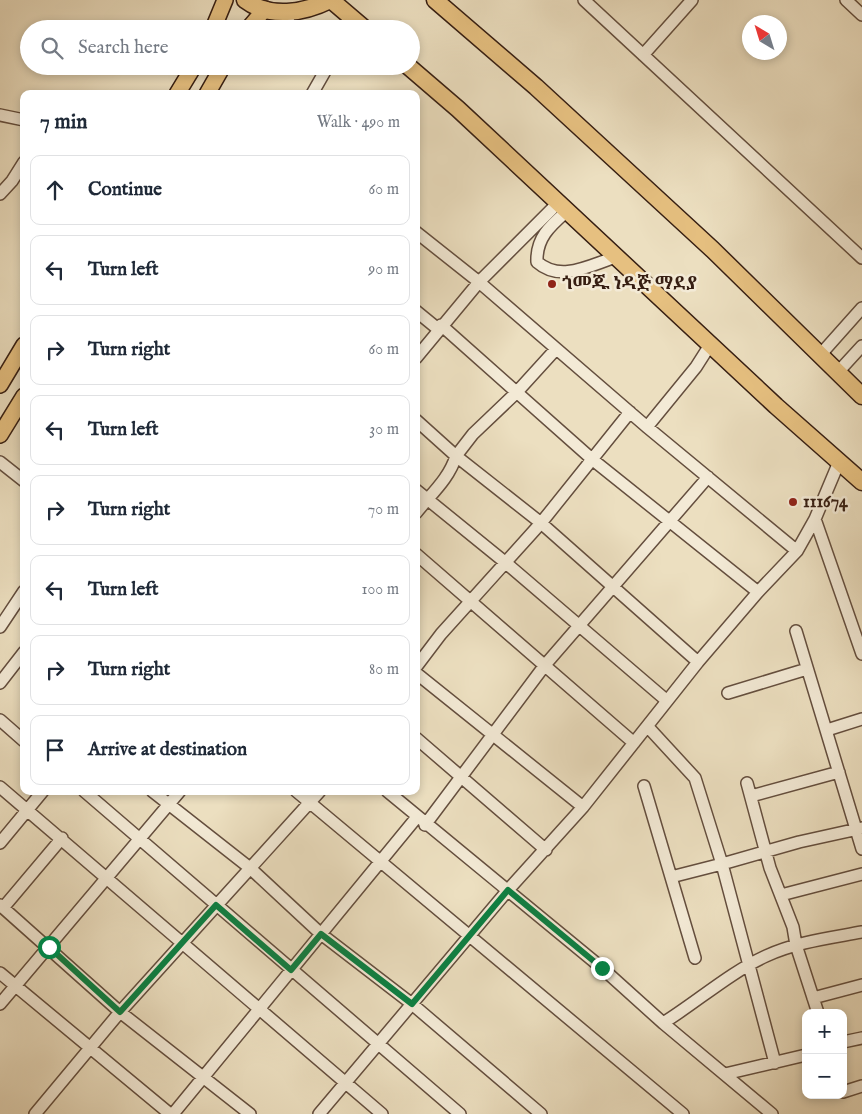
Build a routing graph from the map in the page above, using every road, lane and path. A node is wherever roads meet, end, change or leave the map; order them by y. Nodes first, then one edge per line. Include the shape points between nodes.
1 (225, 0) edge
2 (245, 0) edge
3 (330, 0) edge
4 (435, 0) edge
5 (584, 0) edge
6 (692, 0) edge
7 (846, 0) edge
8 (265, 9) junction
9 (290, 12) junction
10 (862, 15) edge
11 (217, 20) edge
12 (256, 20) edge
13 (288, 20) edge
14 (353, 20) edge
15 (642, 55) junction
16 (189, 75) edge
17 (218, 75) edge
18 (323, 75) edge
19 (418, 75) edge
20 (179, 90) edge
21 (209, 90) edge
22 (314, 90) edge
23 (0, 115) edge
24 (20, 119) edge
25 (20, 168) edge
26 (0, 194) edge
27 (562, 207) junction
28 (420, 235) edge
29 (616, 257) junction
30 (862, 258) edge
31 (479, 282) junction
32 (862, 308) edge
33 (420, 314) edge
34 (440, 327) junction
35 (710, 345) junction
36 (862, 346) edge
37 (556, 349) junction
38 (20, 352) edge
39 (420, 353) edge
40 (822, 354) junction
41 (839, 370) junction
42 (0, 385) edge
43 (516, 393) junction
44 (862, 396) edge
45 (20, 402) edge
46 (630, 412) junction
47 (420, 424) edge
48 (647, 427) junction
49 (0, 435) edge
50 (456, 456) junction
51 (593, 460) junction
52 (0, 462) edge
53 (839, 462) junction
54 (708, 477) junction
55 (20, 478) edge
56 (862, 482) edge
57 (420, 493) edge
58 (428, 499) junction
59 (420, 508) edge
60 (815, 519) junction
61 (669, 521) junction
62 (541, 523) junction
63 (797, 551) junction
64 (420, 557) edge
65 (506, 563) junction
66 (612, 587) junction
67 (758, 592) junction
68 (20, 597) edge
69 (472, 600) junction
70 (580, 627) junction
71 (0, 628) edge
72 (796, 631) dead end
73 (862, 654) edge
74 (20, 657) edge
75 (420, 661) edge
76 (698, 662) junction
77 (545, 665) junction
78 (808, 669) junction
79 (420, 676) edge
80 (0, 683) edge
81 (728, 693) dead end
82 (666, 700) junction
83 (862, 719) edge
84 (0, 720) edge
85 (648, 727) junction
86 (827, 730) junction
87 (494, 734) junction
88 (20, 738) edge
89 (420, 742) edge
90 (634, 743) junction
91 (839, 772) junction
92 (460, 777) junction
93 (747, 783) dead end
94 (644, 786) dead end
95 (0, 787) edge
96 (40, 795) edge
97 (89, 795) edge
98 (156, 795) edge
99 (177, 795) edge
100 (301, 795) edge
101 (317, 795) edge
102 (392, 795) edge
103 (751, 796) junction
104 (311, 803) junction
105 (168, 806) junction
106 (583, 807) junction
107 (28, 810) junction
108 (421, 821) junction
109 (859, 828) edge
110 (62, 838) junction
111 (140, 839) junction
112 (0, 843) edge
113 (862, 849) edge
114 (546, 850) junction
115 (766, 853) junction
116 (381, 861) junction
117 (722, 864) junction
118 (250, 868) junction
119 (862, 874) edge
120 (671, 877) junction
121 (107, 878) junction
122 (508, 890) junction
123 (781, 895) junction
124 (216, 905) junction
125 (2, 906) edge
126 (862, 932) edge
127 (321, 934) junction
128 (470, 935) junction
129 (182, 945) junction
130 (796, 945) junction
131 (49, 947) junction
132 (695, 958) dead end
133 (750, 966) junction
134 (291, 970) junction
135 (0, 974) edge
136 (862, 985) edge
137 (16, 986) junction
138 (813, 998) junction
139 (0, 1004) edge
140 (412, 1004) junction
141 (817, 1009) edge
142 (258, 1010) junction
143 (120, 1012) junction
144 (663, 1023) junction
145 (862, 1038) edge
146 (847, 1041) edge
147 (380, 1044) junction
148 (90, 1050) junction
149 (802, 1056) edge
150 (774, 1063) junction
151 (725, 1074) junction
152 (202, 1076) junction
153 (344, 1083) junction
154 (862, 1086) edge
155 (847, 1091) edge
156 (35, 1114) edge
157 (172, 1114) edge
158 (250, 1114) edge
159 (319, 1114) edge
160 (382, 1114) edge
161 (460, 1114) edge
162 (541, 1114) edge
163 (683, 1114) edge
164 (772, 1114) edge

1 - 11 main road
2 - 8 highway
3 - 9 highway via 304,11
3 - 14 highway
4 - 40 highway via 536,87
5 - 15 street
6 - 15 street
7 - 10 street
8 - 9 highway
8 - 12 main road
9 - 13 street
15 - 30 street
16 - 20 main road
17 - 21 main road
18 - 22 street
19 - 27 highway
23 - 24 street
25 - 26 street
27 - 29 highway
27 - 29 street via 537,247 537,262 547,270 569,272
27 - 31 street
28 - 31 street
29 - 35 highway
31 - 34 street
31 - 37 street
32 - 40 street
33 - 34 street
34 - 39 street
34 - 43 street
35 - 48 street
35 - 53 highway
36 - 41 street
37 - 43 street
37 - 46 street
38 - 42 main road
40 - 41 highway
41 - 44 highway
43 - 50 street via 482,424
43 - 51 street
45 - 49 main road
46 - 48 street
46 - 51 street
47 - 50 street
48 - 54 street
50 - 58 street via 452,470
50 - 62 street
51 - 61 street
51 - 62 street
52 - 55 street
53 - 56 highway
53 - 60 street
54 - 61 street
54 - 63 street
57 - 58 street
58 - 59 street
58 - 65 street
60 - 63 street
60 - 73 street
61 - 66 street
61 - 67 street
62 - 65 street
62 - 66 street
63 - 67 street
64 - 69 street
65 - 69 street
65 - 70 street
66 - 70 street
66 - 76 street
67 - 76 street
68 - 71 street
69 - 75 street
69 - 77 street
70 - 77 street
70 - 82 street
72 - 78 street
74 - 80 street
76 - 82 street
77 - 87 street
77 - 90 street
78 - 81 street
78 - 86 street
79 - 87 street
82 - 85 street
83 - 86 street
84 - 88 street
85 - 90 street
85 - 117 street via 695,778
86 - 91 street
87 - 92 street
87 - 106 street
89 - 92 street
90 - 106 street
91 - 103 street
91 - 109 street
92 - 108 street
92 - 114 street
93 - 103 street
94 - 120 street
95 - 107 street
96 - 107 street
97 - 111 street
98 - 105 street
99 - 105 street
100 - 104 street
101 - 104 street
102 - 108 street
103 - 115 street
104 - 116 street
104 - 118 street
105 - 111 street
105 - 118 street
106 - 114 street
107 - 110 street
107 - 112 street
108 - 116 street
108 - 122 street
109 - 113 street
109 - 115 street
110 - 121 street
110 - 125 street
111 - 121 street
111 - 124 street
114 - 122 street
115 - 117 street
115 - 123 street
116 - 127 street
116 - 128 street
117 - 120 street
117 - 133 street
118 - 124 street
118 - 127 street
119 - 123 street
120 - 132 street
121 - 129 street
121 - 131 street
122 - 128 street
122 - 144 street
123 - 130 street
124 - 129 street
124 - 134 street
125 - 131 street
126 - 130 street
127 - 134 street
127 - 140 street
128 - 140 street
128 - 163 street
129 - 142 street
129 - 143 street
130 - 133 street
130 - 138 street
131 - 137 street
131 - 143 street
133 - 144 street
133 - 150 street
134 - 142 street
134 - 147 street
135 - 137 street
136 - 138 street
137 - 139 street
137 - 148 street
138 - 141 street
140 - 147 street
140 - 162 street
142 - 152 street
142 - 153 street
143 - 148 street
143 - 152 street
144 - 151 street
145 - 146 street
147 - 153 street
147 - 161 street
148 - 156 street
148 - 157 street
149 - 150 street
150 - 151 street
151 - 164 street
152 - 157 street
152 - 158 street
153 - 159 street
153 - 160 street
154 - 155 street

